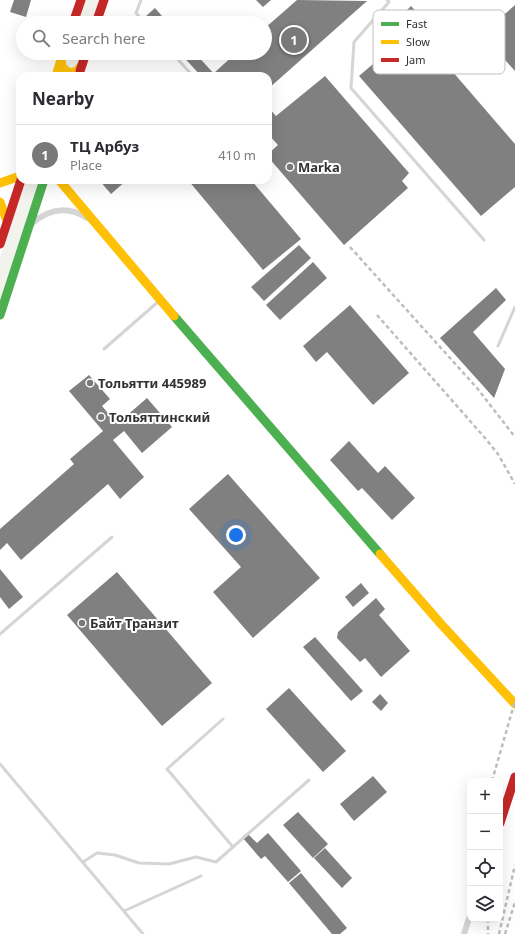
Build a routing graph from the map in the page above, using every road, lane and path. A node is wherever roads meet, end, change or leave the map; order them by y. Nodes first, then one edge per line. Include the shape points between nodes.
1 (81, 0) edge
2 (104, 0) edge
3 (141, 0) edge
4 (387, 0) edge
5 (382, 10) edge
6 (75, 16) edge
7 (98, 16) edge
8 (139, 16) edge
9 (373, 20) edge
10 (61, 60) edge
11 (62, 60) edge
12 (84, 60) edge
13 (178, 60) edge
14 (82, 65) junction
15 (57, 72) edge
16 (68, 72) edge
17 (73, 72) edge
18 (80, 72) edge
19 (189, 72) edge
20 (16, 178) edge
21 (0, 184) edge
22 (20, 184) edge
23 (43, 184) edge
24 (62, 184) edge
25 (0, 202) edge
26 (92, 221) junction
27 (7, 222) junction
28 (29, 226) junction
29 (484, 240) dead end
30 (0, 244) edge
31 (160, 300) junction
32 (515, 307) edge
33 (0, 314) edge
34 (498, 346) dead end
35 (104, 349) dead end
36 (112, 537) dead end
37 (0, 634) edge
38 (515, 704) edge
39 (223, 719) dead end
40 (0, 764) edge
41 (515, 777) edge
42 (309, 780) dead end
43 (503, 814) edge
44 (233, 847) junction
45 (83, 862) junction
46 (201, 876) dead end
47 (124, 911) junction
48 (468, 922) edge
49 (143, 934) edge
50 (464, 934) edge

1 - 6 street
2 - 7 street
3 - 8 lane via 136,13
4 - 5 lane via 389,2
9 - 29 lane via 354,42 351,88
10 - 15 street
11 - 16 street via 62,67
12 - 14 street
13 - 19 lane
14 - 17 street
14 - 18 street
20 - 21 street
22 - 27 street
23 - 28 street
24 - 26 street
25 - 27 street
26 - 28 street via 76,211 54,211 40,216
26 - 31 street
27 - 30 street
28 - 33 street
31 - 35 lane
31 - 38 street via 442,624
32 - 34 lane
36 - 37 lane
39 - 44 lane via 167,769
40 - 45 lane
41 - 43 street
42 - 44 lane
44 - 45 lane via 216,862 196,858 169,864 139,863 115,855 97,853
45 - 47 lane
46 - 47 lane
47 - 49 lane
48 - 50 street

